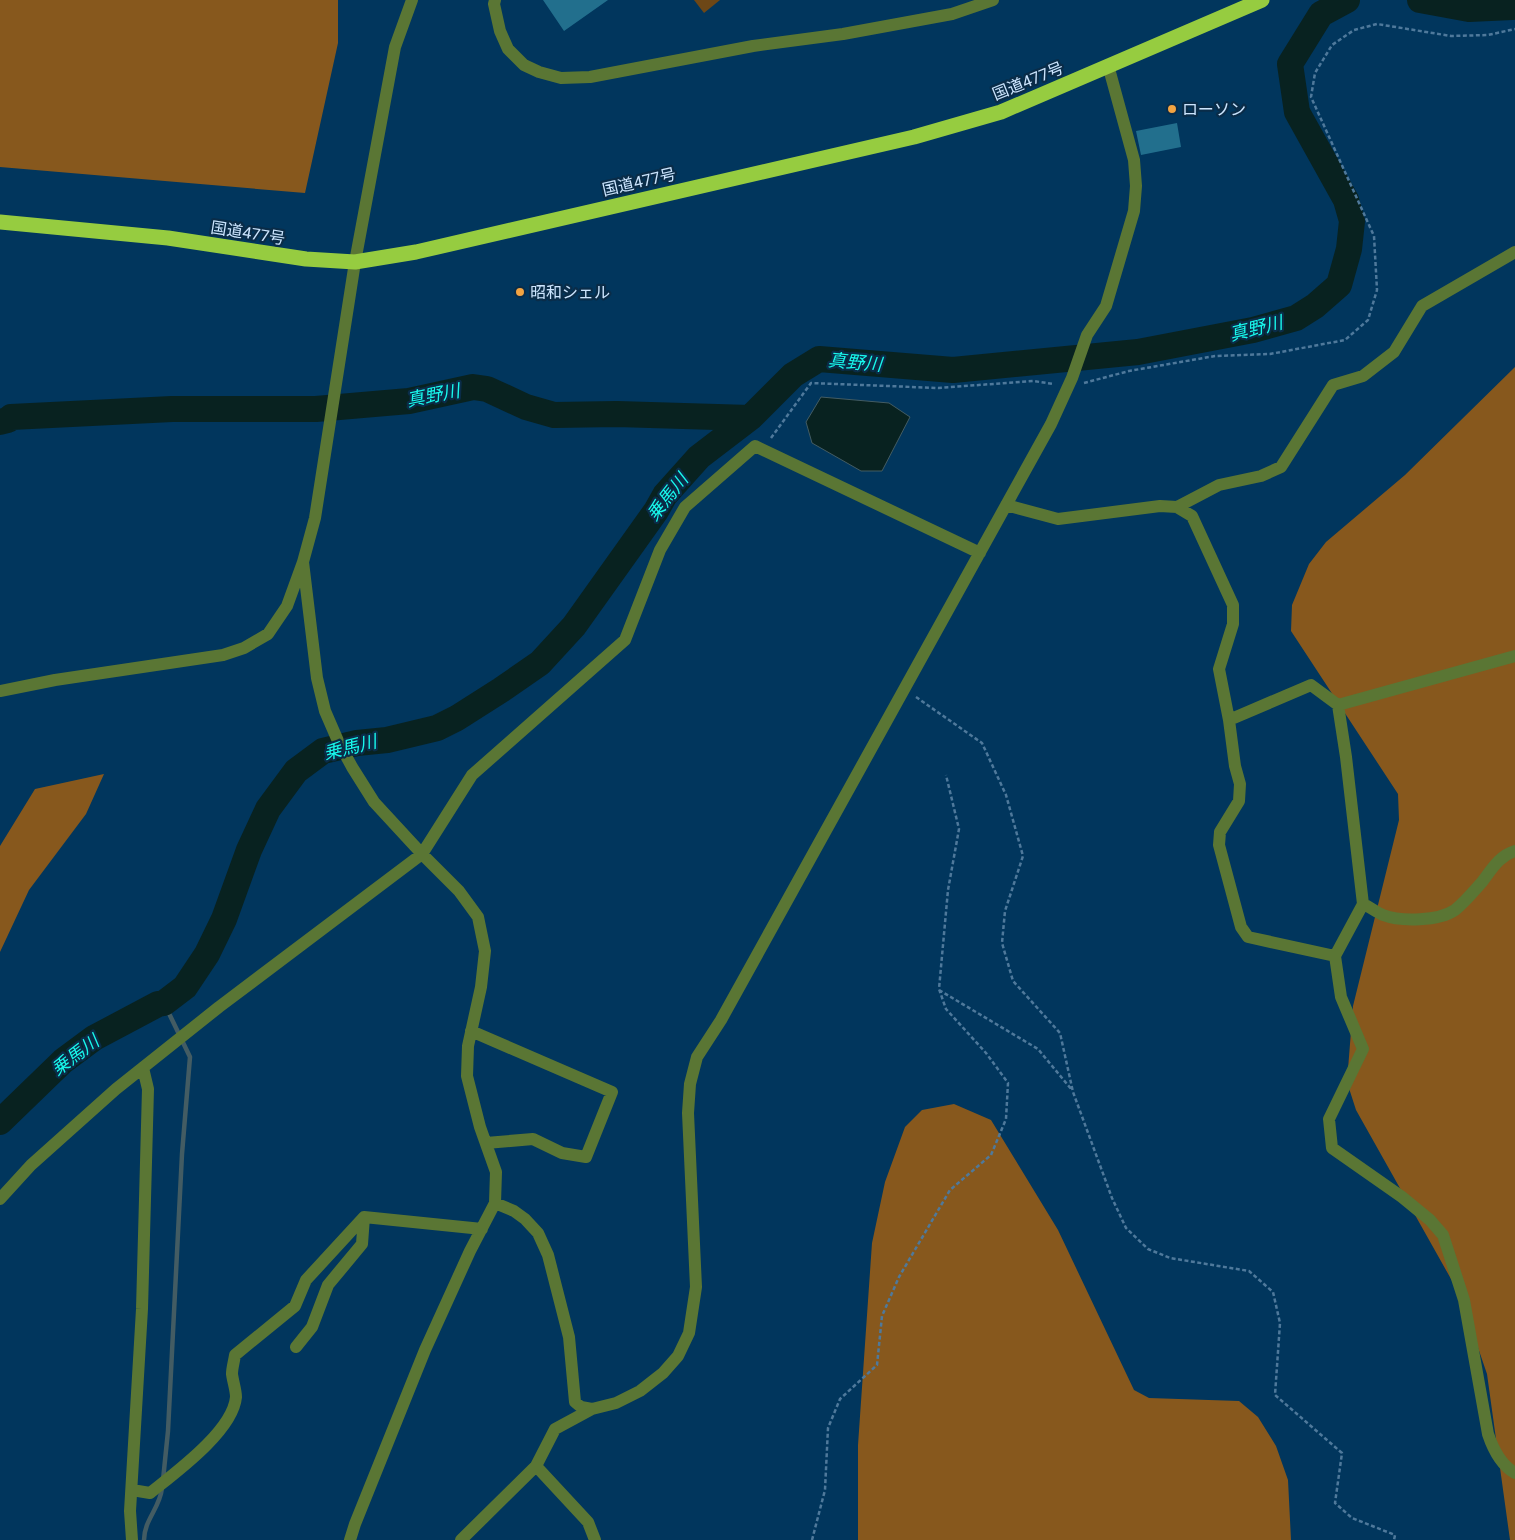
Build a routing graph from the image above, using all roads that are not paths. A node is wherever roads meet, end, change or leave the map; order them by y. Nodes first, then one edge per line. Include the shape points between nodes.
1 (412, 0) edge
2 (494, 0) edge
3 (992, 0) edge
4 (1262, 0) edge
5 (1108, 65) junction
6 (0, 222) edge
7 (1515, 252) edge
8 (355, 262) junction
9 (1006, 505) junction
10 (1177, 507) junction
11 (980, 553) junction
12 (303, 562) junction
13 (1515, 656) edge
14 (0, 691) edge
15 (1338, 706) junction
16 (1229, 720) junction
17 (1515, 851) edge
18 (422, 854) junction
19 (1363, 904) junction
20 (1334, 956) junction
21 (471, 1032) junction
22 (143, 1068) junction
23 (486, 1143) junction
24 (0, 1199) edge
25 (495, 1203) junction
26 (364, 1217) junction
27 (482, 1229) junction
28 (296, 1346) dead end
29 (592, 1409) junction
30 (536, 1466) junction
31 (1515, 1473) edge
32 (132, 1490) junction
33 (132, 1540) edge
34 (350, 1540) edge
35 (462, 1540) edge
36 (595, 1540) edge

1 - 8 street via 395,47
2 - 3 street via 500,31 508,49 524,65 561,78 590,78 753,46 852,33 952,14
4 - 5 highway, 国道477号
5 - 8 highway, 国道477号 via 1001,112 914,137 416,252
5 - 9 street via 1134,160 1134,211 1106,306 1087,335 1051,424
6 - 8 highway, 国道477号 via 168,238 306,259
7 - 10 street via 1422,306 1394,352 1363,376 1333,385 1281,467 1261,476 1219,485
8 - 12 street via 315,518
9 - 10 street via 1058,519 1160,506
9 - 11 street
10 - 16 street via 1192,516 1233,605 1233,624 1219,669
11 - 18 street via 755,446 685,506 660,550 625,640 472,775
11 - 29 street via 697,1058 690,1084 688,1113 696,1287 689,1333 678,1356 663,1373 640,1391 616,1403
12 - 14 street via 287,606 268,634 244,648 223,655
12 - 18 street via 324,711 352,768 374,802
13 - 15 street
15 - 16 street via 1311,685
15 - 19 street
16 - 20 street via 1240,784 1236,807 1220,832 1219,844 1241,927 1248,937
17 - 19 street via 1505,854 1474,891 1454,910 1442,915 1398,919
18 - 21 street via 458,890 478,917 485,950
18 - 22 street
19 - 20 street
20 - 31 street via 1341,997 1363,1049 1329,1119 1332,1148 1402,1197 1443,1235 1464,1300 1488,1434 1502,1461
21 - 23 street via 467,1076
21 - 23 street via 612,1092 586,1157 562,1153 533,1139
22 - 24 street via 31,1165
22 - 32 street via 148,1109
23 - 25 street via 496,1172
25 - 27 street
25 - 29 street via 514,1211 538,1233 548,1255 568,1337 575,1402
26 - 27 street
26 - 28 street via 362,1244 328,1285 312,1327
26 - 32 street via 306,1280 295,1306 235,1355 232,1373 236,1397 229,1417 211,1440 150,1493
27 - 34 street via 425,1350
29 - 30 street via 555,1429
30 - 35 street
30 - 36 street via 588,1522
32 - 33 street

